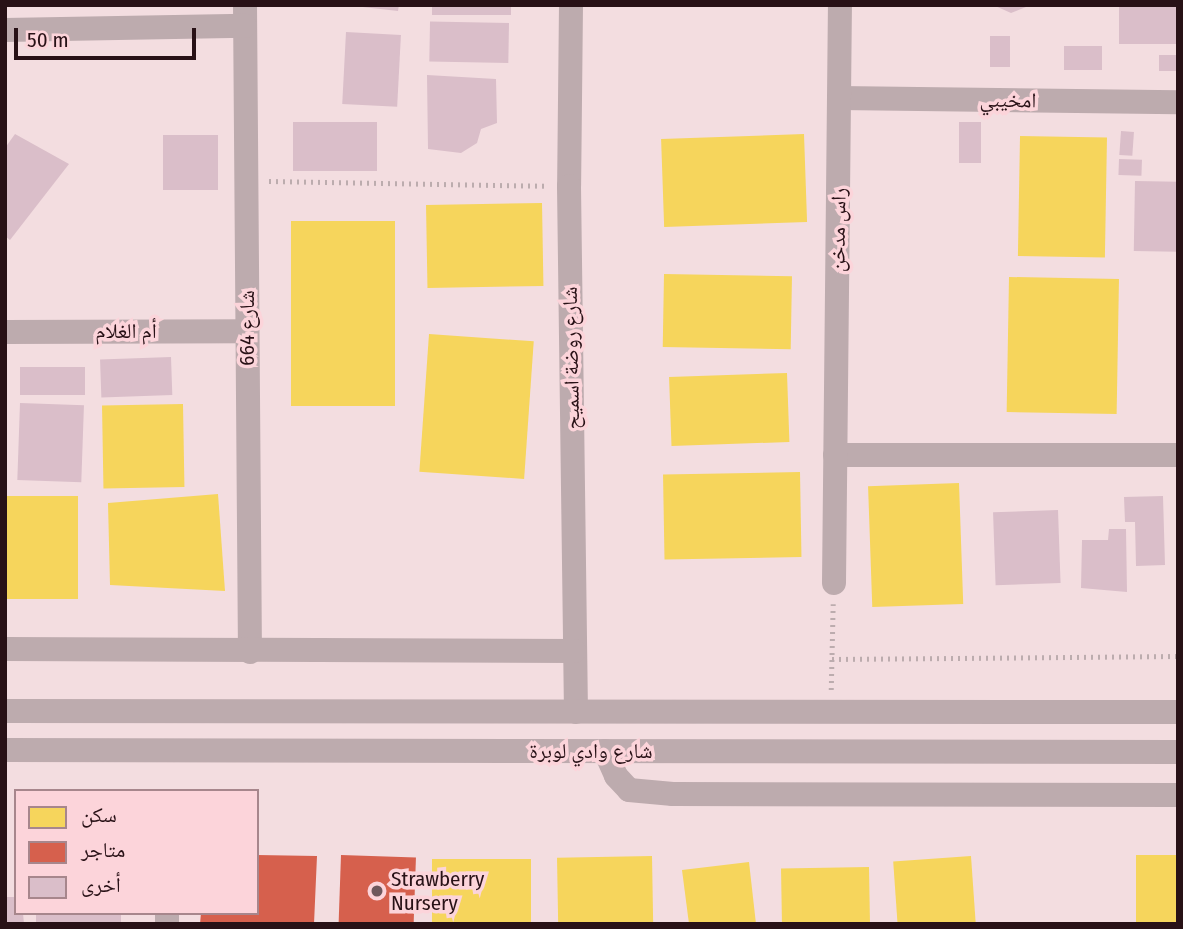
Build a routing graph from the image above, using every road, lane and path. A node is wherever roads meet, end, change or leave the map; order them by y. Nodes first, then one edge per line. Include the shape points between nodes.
1 (571, 5) edge
2 (840, 5) edge
3 (245, 15) edge
4 (5, 30) edge
5 (839, 98) junction
6 (1178, 102) edge
7 (246, 180) junction
8 (569, 187) junction
9 (247, 331) junction
10 (5, 332) edge
11 (835, 455) junction
12 (1178, 455) edge
13 (834, 583) joint
14 (5, 649) edge
15 (574, 651) junction
16 (250, 652) junction
17 (1178, 656) edge
18 (832, 659) junction
19 (5, 711) edge
20 (576, 712) junction
21 (831, 712) junction
22 (1178, 712) edge
23 (5, 750) edge
24 (605, 751) junction
25 (1178, 752) edge
26 (1178, 796) edge

1 - 8 street, شارع روضة اسميح
2 - 5 street, راس مدخن
3 - 4 street
3 - 7 street, شارع 664
5 - 6 street, امخيبي
5 - 11 street, راس مدخن
7 - 8 path
7 - 9 street, شارع 664
8 - 15 street, شارع روضة اسميح
9 - 10 street, أم الغلام
9 - 16 street, شارع 664
11 - 12 street
11 - 13 street, راس مدخن
13 - 18 path
14 - 16 street
15 - 16 street
15 - 20 street, شارع روضة اسميح
17 - 18 path
18 - 21 path
19 - 20 street, شارع وادي لوبرة
20 - 21 street, شارع وادي لوبرة
21 - 22 street, شارع وادي لوبرة
23 - 24 street, شارع وادي لوبرة
24 - 25 street, شارع وادي لوبرة
24 - 26 street via 616,776 629,790 673,794

